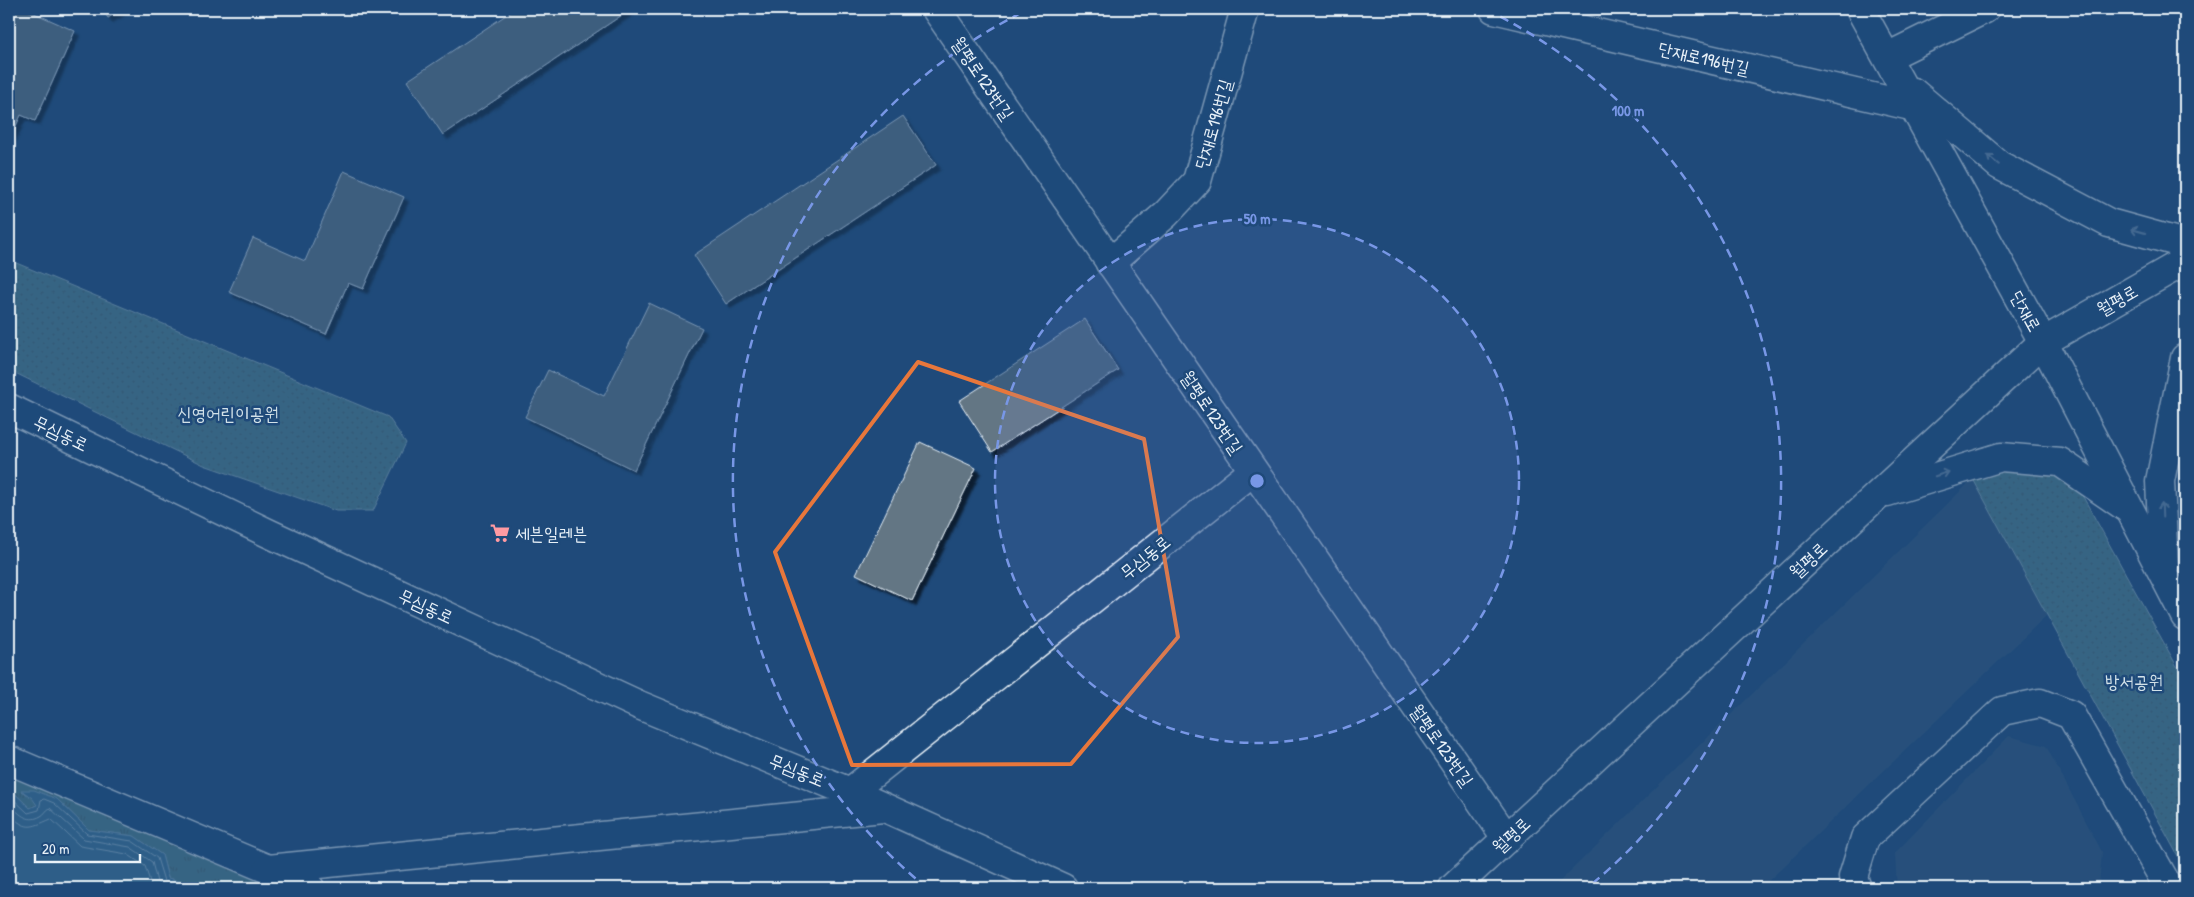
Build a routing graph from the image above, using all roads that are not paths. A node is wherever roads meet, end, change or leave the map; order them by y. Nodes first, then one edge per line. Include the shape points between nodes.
1 (936, 9) edge
2 (1245, 9) edge
3 (1494, 9) edge
4 (1860, 9) edge
5 (1985, 9) edge
6 (1887, 57) junction
7 (1901, 82) junction
8 (1915, 107) junction
9 (2185, 244) edge
10 (2185, 261) edge
11 (1110, 263) junction
12 (2043, 342) junction
13 (2185, 358) edge
14 (9, 408) edge
15 (1252, 472) junction
16 (1879, 495) junction
17 (2130, 510) junction
18 (2164, 576) junction
19 (2185, 616) edge
20 (9, 760) edge
21 (850, 792) junction
22 (883, 808) junction
23 (1507, 839) junction
24 (268, 869) junction
25 (2162, 885) edge
26 (310, 888) edge
27 (1063, 888) edge
28 (1454, 888) edge
29 (1857, 888) edge

1 - 11 street, 월평로123번길
2 - 11 street, 단재로196번길 via 1197,181 1166,214
3 - 8 street, 단재로196번길
4 - 6 street, 단재로
5 - 6 street
6 - 7 street, 단재로
7 - 8 street, 단재로
9 -> 7 street via 2109,224 1999,165
8 - 12 street, 단재로
10 - 12 street, 월평로
11 - 15 street, 월평로123번길
12 - 16 street, 월평로
12 - 17 street, 단재로
18 -> 13 street via 2160,481
14 - 21 street, 무심동로 via 639,705
15 - 21 street, 무심동로
15 - 23 street, 월평로123번길
16 -> 17 street via 2001,457 2060,462
16 - 23 street, 월평로
17 - 18 street, 단재로
18 - 19 street, 단재로
20 - 24 street
21 - 22 street, 무심동로
22 - 24 street
22 - 27 street, 무심동로
23 - 28 street, 월평로
24 - 26 street
25 - 29 street via 2071,715 2040,703 2002,711 1865,838 1853,877

